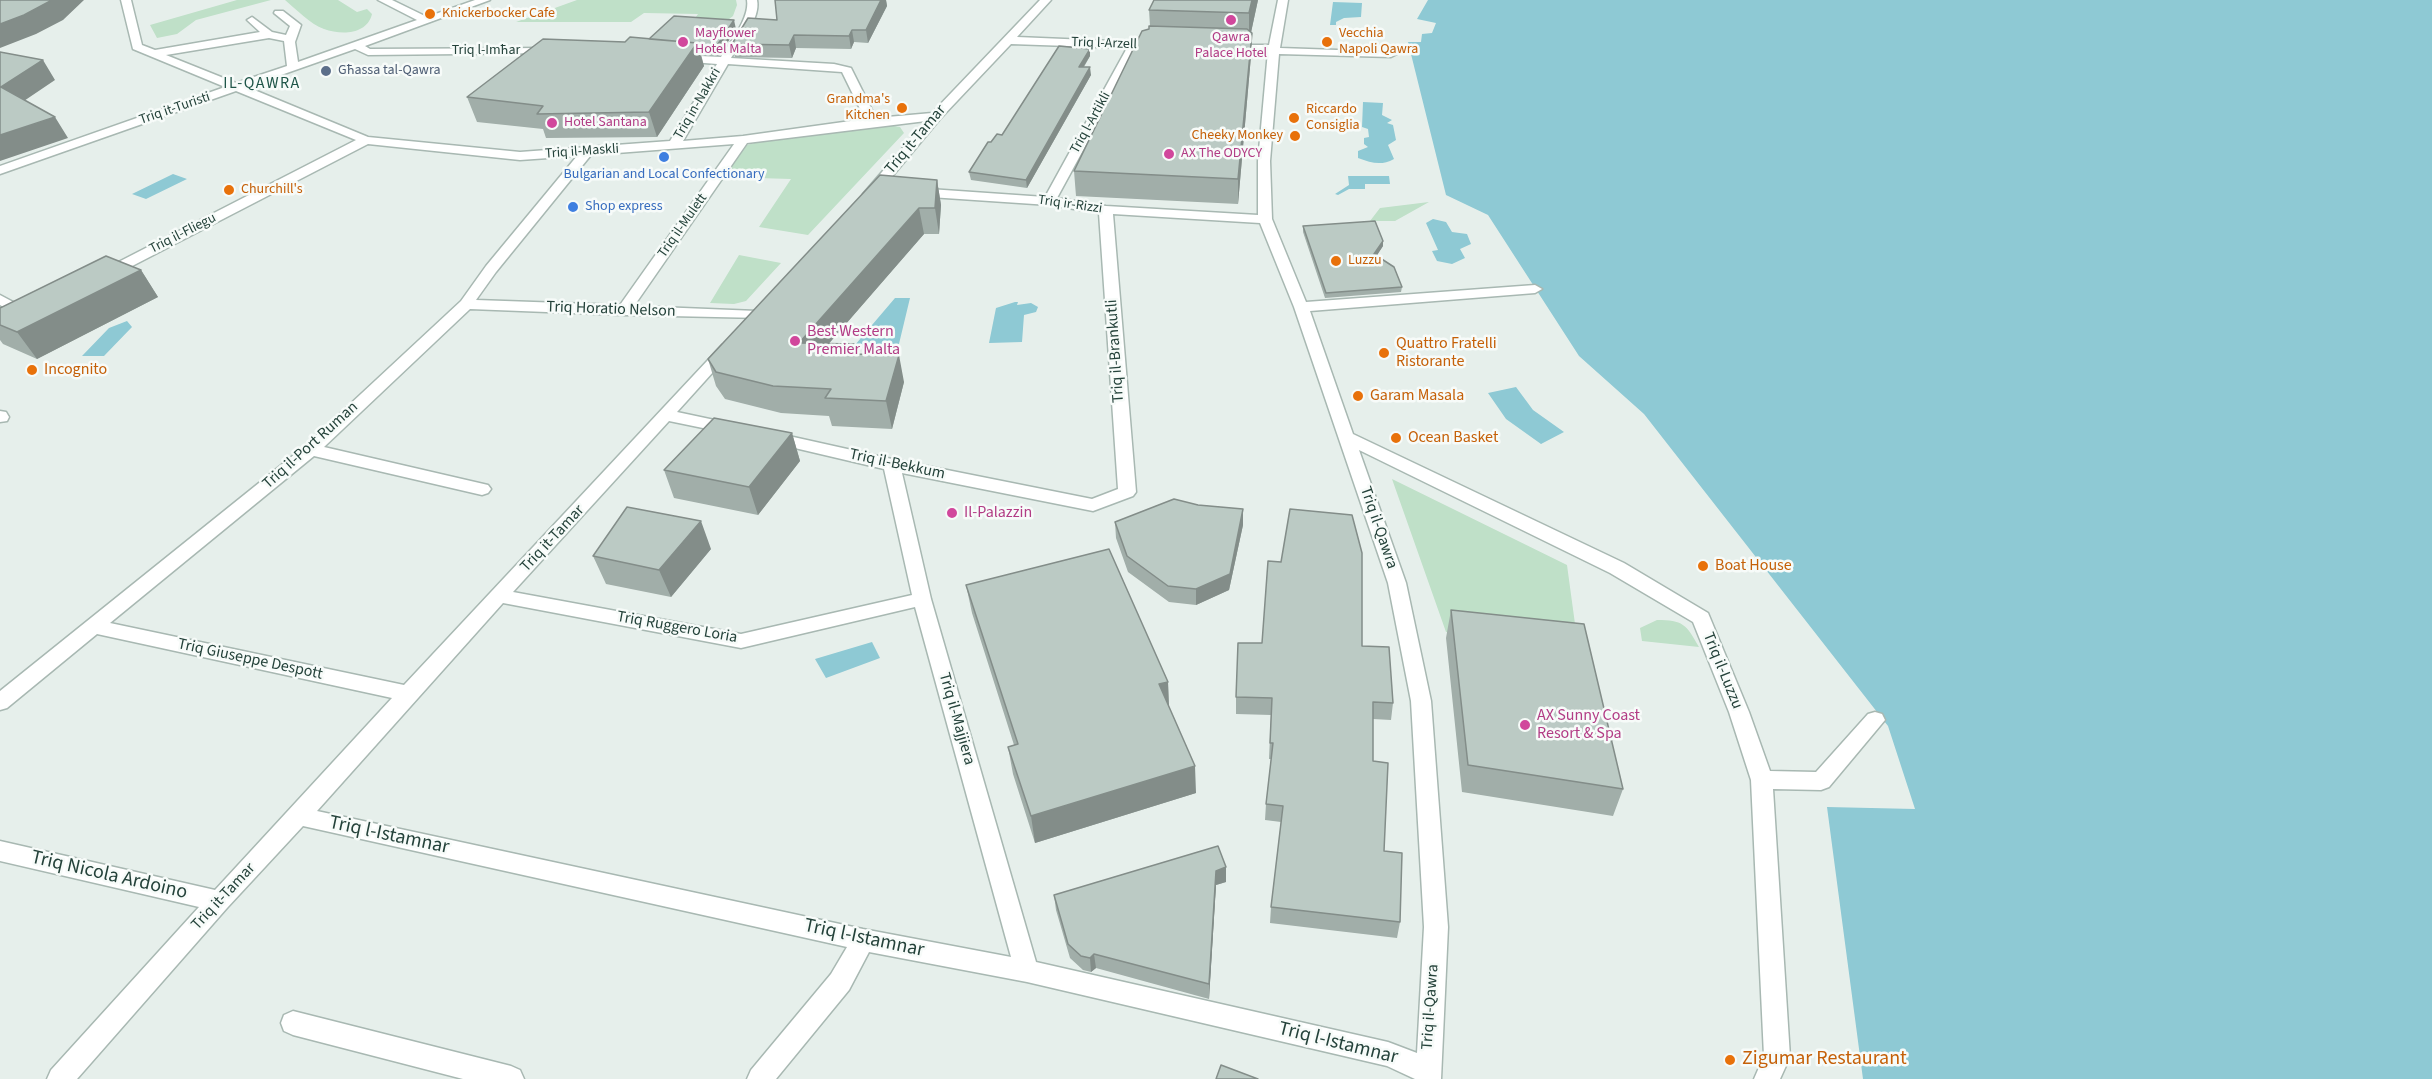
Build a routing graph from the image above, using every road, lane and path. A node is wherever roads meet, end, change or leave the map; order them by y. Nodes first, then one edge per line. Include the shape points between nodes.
1 (126, 0) edge
2 (383, 0) edge
3 (416, 0) edge
4 (485, 0) edge
5 (752, 0) edge
6 (1046, 0) edge
7 (1283, 0) edge
8 (397, 7) junction
9 (279, 13) dead end
10 (266, 16) dead end
11 (252, 20) dead end
12 (426, 20) junction
13 (236, 25) dead end
14 (222, 29) dead end
15 (269, 35) junction
16 (252, 37) junction
17 (235, 40) junction
18 (288, 40) junction
19 (1006, 40) junction
20 (356, 45) junction
21 (1134, 45) junction
22 (1169, 46) edge
23 (1216, 47) edge
24 (1275, 50) junction
25 (565, 51) edge
26 (152, 54) junction
27 (1391, 54) dead end
28 (667, 57) edge
29 (723, 62) junction
30 (293, 67) junction
31 (238, 87) junction
32 (936, 116) junction
33 (872, 122) junction
34 (366, 140) junction
35 (743, 140) junction
36 (674, 145) junction
37 (586, 153) junction
38 (0, 170) edge
39 (886, 190) junction
40 (1049, 201) junction
41 (859, 206) edge
42 (1106, 210) junction
43 (1265, 219) junction
44 (91, 282) edge
45 (1535, 289) dead end
46 (772, 298) edge
47 (0, 299) edge
48 (466, 304) junction
49 (1300, 307) junction
50 (623, 311) junction
51 (757, 315) junction
52 (9, 324) edge
53 (666, 415) junction
54 (1348, 438) junction
55 (311, 450) junction
56 (892, 465) junction
57 (482, 489) dead end
58 (1127, 492) joint
59 (500, 596) junction
60 (922, 599) junction
61 (92, 626) junction
62 (408, 694) junction
63 (0, 702) edge
64 (1875, 720) dead end
65 (1762, 780) junction
66 (299, 816) junction
67 (0, 852) edge
68 (219, 901) junction
69 (862, 940) junction
70 (1027, 971) junction
71 (293, 1023) dead end
72 (1422, 1076) edge
73 (60, 1079) edge
74 (511, 1079) edge
75 (760, 1079) edge
76 (1767, 1079) edge

1 - 26 street via 136,47
2 - 8 street
3 - 8 street
4 - 12 street, Triq it-Turisti
5 - 29 street, Triq in-Nakkri via 747,22
6 - 19 street, Triq it-Tamar
7 - 24 street, Triq il-Qawra
8 - 12 street
9 - 18 street via 297,25
10 - 18 street via 282,29
11 - 15 street
12 - 20 street, Triq it-Turisti
13 - 16 street
14 - 17 street
15 - 16 street
15 - 18 street
16 - 17 street
17 - 26 street
18 - 30 street
19 - 21 street, Triq l-Arzell
19 - 32 street, Triq it-Tamar
20 - 25 street, Triq l-Imħar via 368,52
20 - 30 street, Triq it-Turisti
21 - 22 street, Triq l-Arzell
21 - 40 street, Triq l-Artikli
23 - 24 street
24 - 27 street
24 - 43 street, Triq il-Qawra via 1264,161
26 - 31 street, Triq il-Maskli
28 - 29 street
29 - 33 street via 848,70
29 - 36 street, Triq in-Nakkri
30 - 31 street, Triq it-Turisti
31 - 34 street, Triq il-Maskli
31 - 38 street, Triq it-Turisti
32 - 33 street, Triq il-Maskli
32 - 39 street, Triq it-Tamar
33 - 35 street, Triq il-Maskli
34 - 37 street, Triq il-Maskli via 520,156
34 - 44 street, Triq il-Fliegu
35 - 36 street, Triq il-Maskli
35 - 50 street, Triq il-Mulett
36 - 37 street, Triq il-Maskli
37 - 48 street, Triq il-Port Ruman
39 - 40 street, Triq ir-Rizzi
39 - 41 street, Triq it-Tamar
40 - 42 street, Triq ir-Rizzi
42 - 43 street, Triq ir-Rizzi
42 - 58 street, Triq il-Brankutli
43 - 49 street, Triq il-Qawra
45 - 49 street
46 - 51 street, Triq it-Tamar
47 - 52 street via 33,312
48 - 50 street, Triq Horatio Nelson
48 - 55 street, Triq il-Port Ruman
49 - 54 street, Triq il-Qawra
50 - 51 street, Triq Horatio Nelson
51 - 53 street, Triq it-Tamar
53 - 56 street, Triq il-Bekkum
53 - 59 street, Triq it-Tamar
54 - 65 street, Triq il-Luzzu via 1617,568 1701,618
54 - 72 street, Triq il-Qawra via 1397,583 1421,701 1436,927
55 - 57 street
55 - 61 street, Triq il-Port Ruman
56 - 58 street, Triq il-Bekkum via 1093,505
56 - 60 street, Triq il-Majjiera
59 - 60 street, Triq Ruggero Loria via 741,641
59 - 62 street, Triq it-Tamar
60 - 70 street, Triq il-Majjiera
61 - 62 street, Triq Giuseppe Despott
61 - 63 street, Triq il-Port Ruman
62 - 66 street, Triq it-Tamar
64 - 65 street via 1821,781
65 - 76 street, Triq il-Luzzu via 1777,1057
66 - 68 street, Triq it-Tamar
66 - 69 street, Triq l-Istamnar
67 - 68 street, Triq Nicola Ardoino
68 - 73 street, Triq it-Tamar
69 - 70 street, Triq l-Istamnar
69 - 75 street via 840,982
70 - 72 street, Triq l-Istamnar via 1388,1054
71 - 74 street

